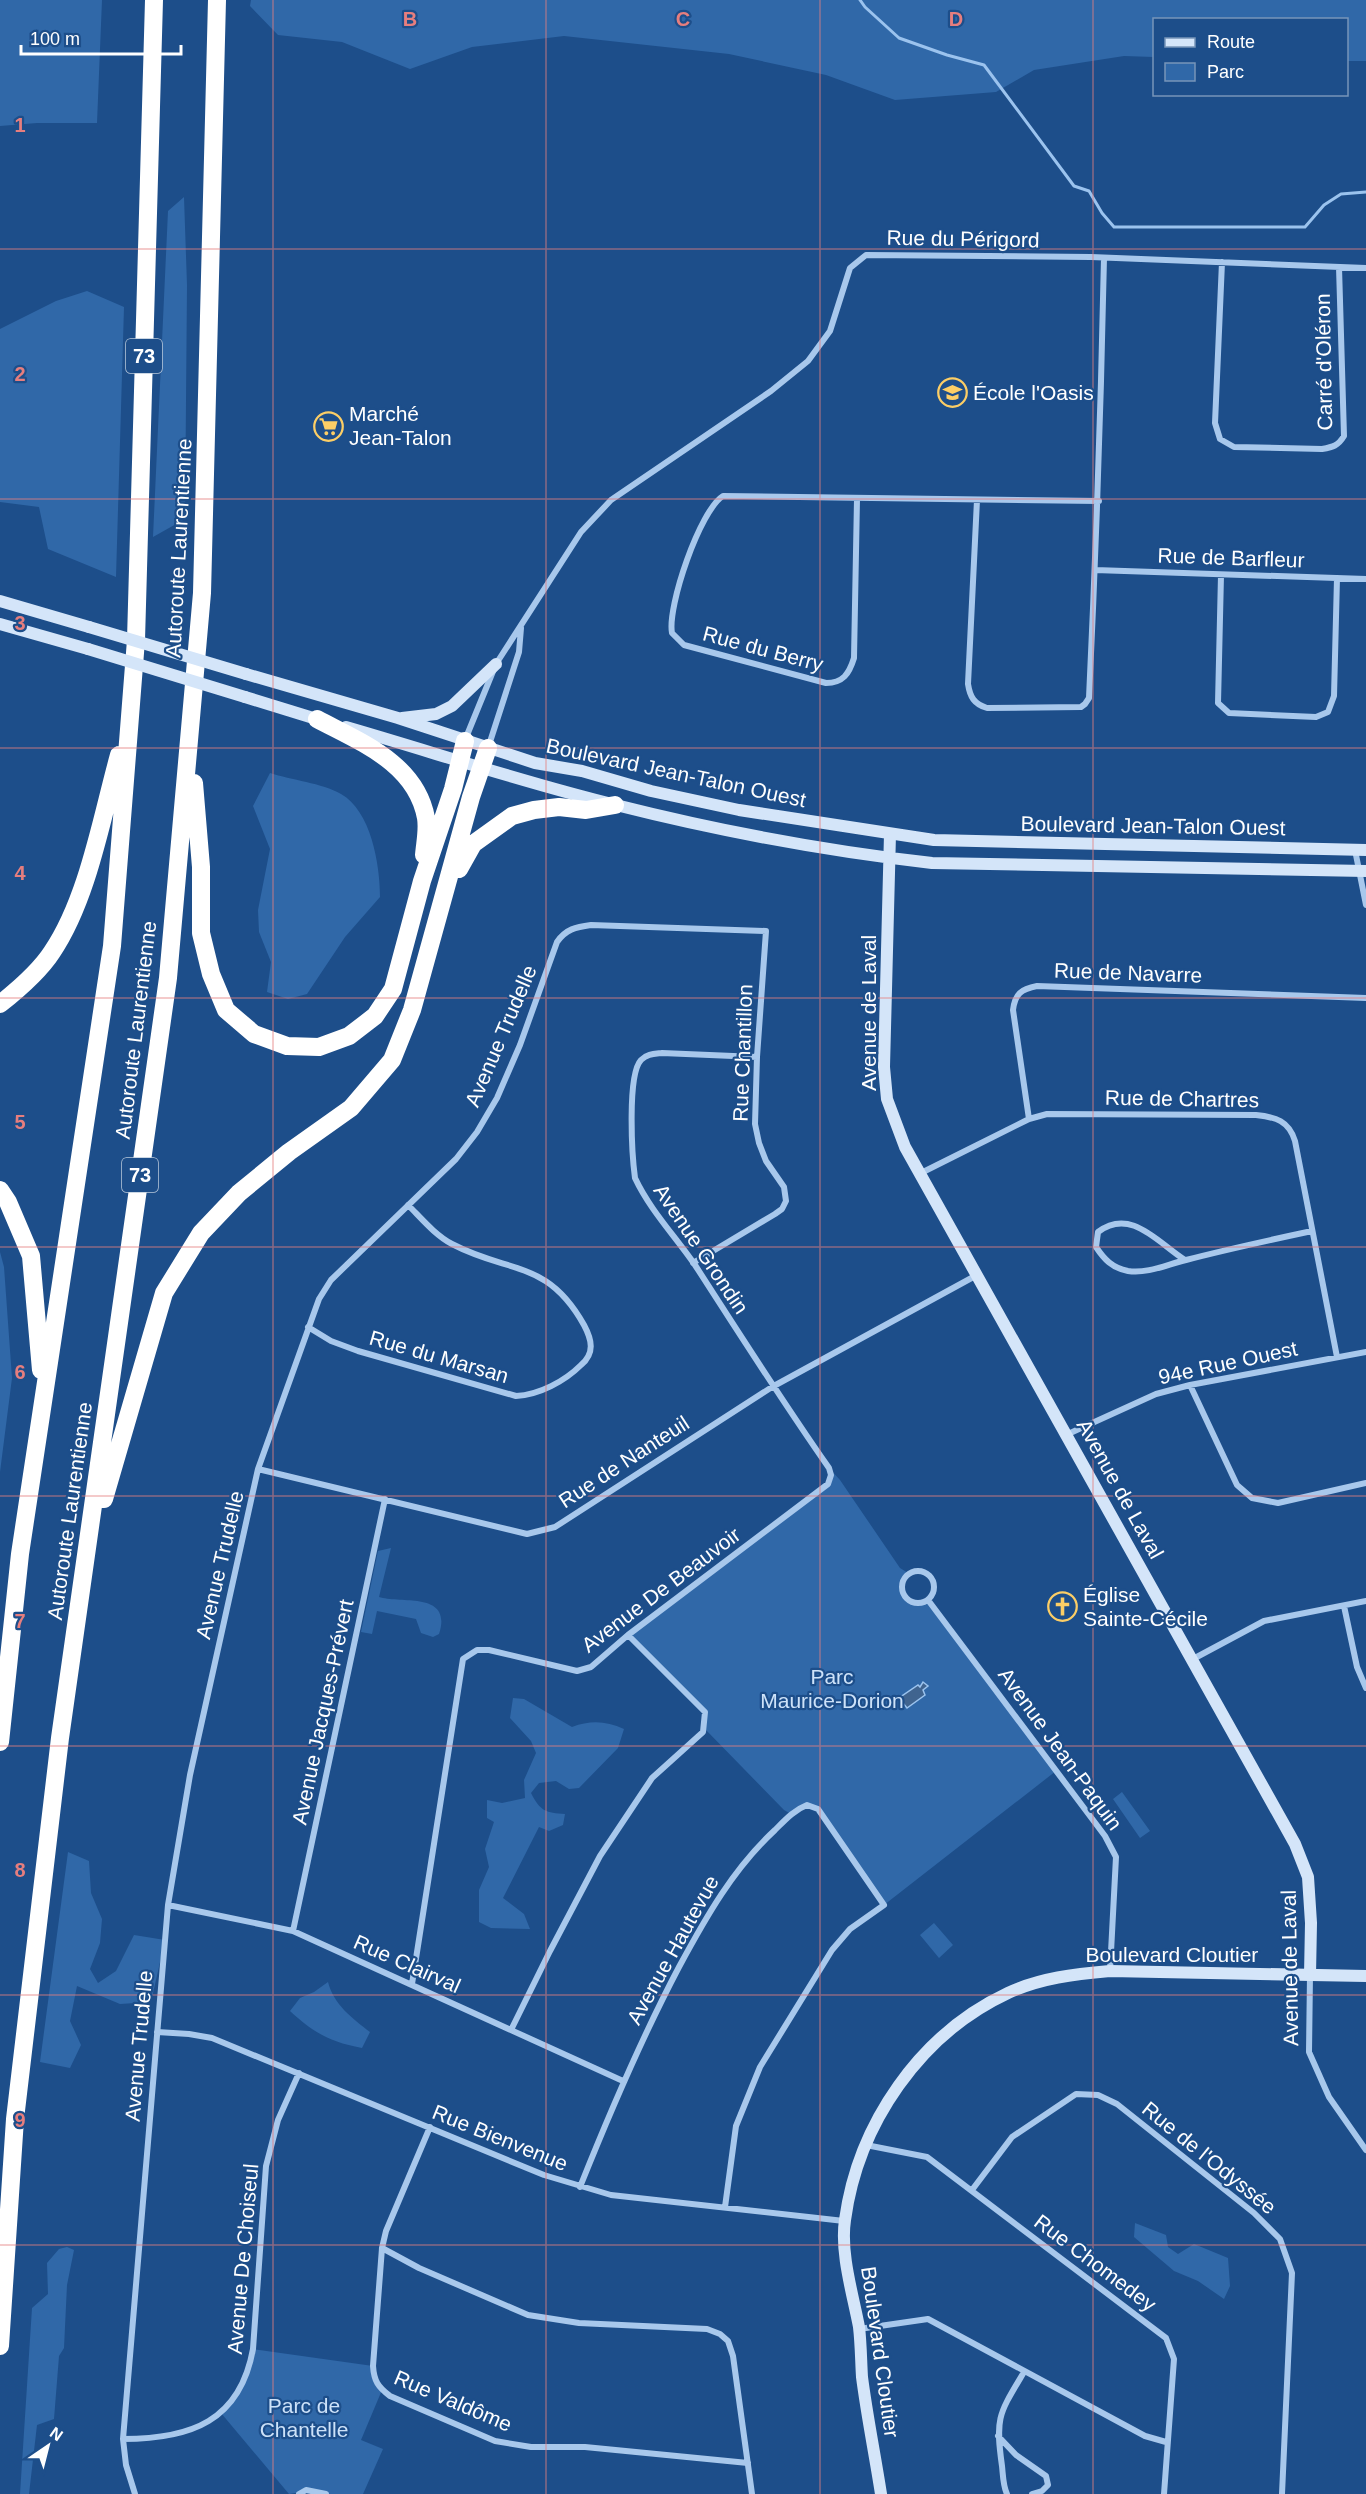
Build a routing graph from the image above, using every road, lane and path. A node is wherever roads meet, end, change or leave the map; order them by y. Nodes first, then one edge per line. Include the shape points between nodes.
1 (154, 0) edge
2 (218, 0) edge
3 (1104, 258) junction
4 (1222, 262) junction
5 (1339, 267) junction
6 (1366, 268) edge
7 (857, 500) junction
8 (977, 500) junction
9 (1099, 501) junction
10 (1095, 570) junction
11 (1221, 575) junction
12 (1337, 578) junction
13 (1366, 579) edge
14 (0, 601) edge
15 (0, 624) edge
16 (521, 627) junction
17 (496, 664) junction
18 (130, 712) junction
19 (398, 718) junction
20 (317, 719) junction
21 (190, 731) junction
22 (465, 741) junction
23 (488, 748) junction
24 (460, 760) junction
25 (480, 766) junction
26 (615, 805) junction
27 (890, 834) junction
28 (1361, 850) edge
29 (889, 858) junction
30 (1363, 871) edge
31 (422, 881) junction
32 (1366, 905) edge
33 (442, 906) junction
34 (766, 931) joint
35 (1366, 998) edge
36 (0, 1004) edge
37 (757, 1057) junction
38 (1029, 1119) junction
39 (921, 1173) junction
40 (0, 1190) edge
41 (408, 1205) junction
42 (1312, 1231) junction
43 (1185, 1260) junction
44 (693, 1263) junction
45 (977, 1274) junction
46 (308, 1327) junction
47 (1366, 1352) edge
48 (1337, 1357) junction
49 (1190, 1385) junction
50 (772, 1386) junction
51 (43, 1401) junction
52 (1068, 1434) junction
53 (258, 1469) junction
54 (1366, 1483) edge
55 (385, 1499) junction
56 (86, 1562) junction
57 (928, 1600) junction
58 (1366, 1601) edge
59 (1344, 1606) junction
60 (628, 1635) junction
61 (1193, 1659) junction
62 (1366, 1688) edge
63 (0, 1742) edge
64 (168, 1905) junction
65 (293, 1931) junction
66 (1110, 1971) junction
67 (1310, 1975) junction
68 (1366, 1976) edge
69 (412, 1984) junction
70 (511, 2030) junction
71 (157, 2032) junction
72 (299, 2073) junction
73 (623, 2081) junction
74 (430, 2127) junction
75 (866, 2145) junction
76 (1365, 2146) edge
77 (580, 2187) junction
78 (972, 2190) junction
79 (725, 2207) junction
80 (844, 2221) junction
81 (382, 2248) junction
82 (859, 2330) junction
83 (0, 2346) edge
84 (1024, 2372) junction
85 (998, 2436) junction
86 (123, 2439) junction
87 (1166, 2442) junction
88 (748, 2463) junction
89 (135, 2494) edge
90 (300, 2494) edge
91 (326, 2494) edge
92 (752, 2494) edge
93 (881, 2494) edge
94 (1007, 2494) edge
95 (1032, 2494) edge
96 (1164, 2494) edge
97 (1282, 2494) edge

1 - 18 highway, Autoroute Laurentienne / 73 via 136,640
2 - 21 highway, Autoroute Laurentienne / 73 via 202,593
3 - 4 street, Rue du Périgord
3 - 9 street
3 - 16 street, Rue du Périgord via 866,255 850,268 830,331 808,361 771,391 611,500 581,532
4 - 5 street, Rue du Périgord
4 - 5 street, Carré d'Oléron via 1215,423 1220,440 1234,447 1322,448 1334,446 1344,436
5 - 6 street, Rue du Périgord
7 - 7 street, Rue du Berry via 733,495 716,500 691,548 671,616 672,633 684,645 826,683 844,678 854,658
7 - 8 street, Rue du Berry
8 - 9 street, Rue du Berry
8 - 10 street via 968,684 972,699 979,705 1074,708 1085,704 1089,698
9 - 10 street
10 - 11 street, Rue de Barfleur
11 - 12 street, Rue de Barfleur
11 - 12 street via 1218,703 1229,713 1316,717 1328,712 1334,696
12 - 13 street, Rue de Barfleur
14 - 19 street, Boulevard Jean-Talon Ouest, bridge
15 - 20 street, Boulevard Jean-Talon Ouest, bridge
16 - 17 street, Rue du Périgord
16 - 23 street, Rue du Périgord via 519,652
17 - 19 street via 452,706 436,714
17 - 22 street, Rue du Périgord
18 - 36 highway via 84,884 69,921 52,952 24,985
18 - 51 highway, Autoroute Laurentienne / 73 via 112,946
19 - 22 street, Boulevard Jean-Talon Ouest
20 - 24 street, Boulevard Jean-Talon Ouest
20 - 31 highway via 380,753 403,772 417,792 426,818
21 - 31 highway via 201,867 201,933 211,974 226,1010 254,1034 287,1046 319,1047 349,1036 375,1016 393,989
21 - 56 highway, Autoroute Laurentienne / 73 via 168,978
22 - 23 street, Boulevard Jean-Talon Ouest
22 - 24 highway
23 - 25 highway
23 - 27 street, Boulevard Jean-Talon Ouest via 535,763 739,810
24 - 25 street, Boulevard Jean-Talon Ouest
24 - 31 highway
25 - 26 street, Boulevard Jean-Talon Ouest
25 - 33 highway
26 - 29 street, Boulevard Jean-Talon Ouest
26 - 33 highway via 586,810 560,807 512,816 473,843
27 - 28 street, Boulevard Jean-Talon Ouest via 934,840
27 - 29 street, Avenue de Laval
28 - 30 street
29 - 30 street, Boulevard Jean-Talon Ouest via 932,863
29 - 39 street, Avenue de Laval via 884,1067 887,1099 905,1147
30 - 32 street
33 - 56 highway via 412,1010 392,1060 351,1108 239,1193 201,1233 164,1293
34 - 37 street, Rue Chantillon
34 - 41 street, Avenue Trudelle via 591,926 564,933 557,942 497,1098 456,1159
35 - 38 street, Rue de Navarre via 1027,988 1018,993 1013,1010
37 - 44 street, Rue Chantillon via 755,1124 766,1161 784,1188 786,1201 776,1214
37 - 44 street, Avenue Grondin via 649,1054 636,1067 635,1178
38 - 39 street, Rue de Chartres
38 - 42 street, Rue de Chartres via 1047,1114 1256,1114 1282,1121 1291,1129 1295,1142
39 - 45 street, Avenue de Laval
40 - 51 highway via 31,1256
41 - 46 street, Avenue Trudelle via 331,1280
41 - 46 street, Rue du Marsan via 453,1245 529,1271 564,1295 590,1336 592,1348 584,1363 540,1392 516,1396 358,1351
42 - 43 street
42 - 48 street, Rue de Chartres
43 - 43 street via 1151,1270 1116,1268 1096,1247 1098,1232 1122,1222 1132,1224
44 - 50 street, Avenue Grondin
45 - 50 street, Rue de Nanteuil
45 - 52 street, Avenue de Laval
46 - 53 street, Avenue Trudelle
47 - 48 street, 94e Rue Ouest
48 - 49 street, 94e Rue Ouest
49 - 52 street, 94e Rue Ouest via 1156,1394
49 - 54 street via 1237,1485 1252,1498 1278,1503
50 - 55 street, Rue de Nanteuil via 555,1527 527,1534
50 - 60 street, Avenue De Beauvoir via 829,1468 828,1484
51 - 63 highway, Autoroute Laurentienne / 73 via 20,1554
52 - 61 street, Avenue de Laval
53 - 55 street, Rue de Nanteuil
53 - 64 street, Avenue Trudelle via 190,1775
55 - 65 street, Avenue Jacques-Prévert
56 - 83 highway, Autoroute Laurentienne / 73 via 60,1738 15,2119
57 - 57 street via 934,1591 931,1576 922,1570 908,1573 902,1582 903,1595 913,1602
57 - 66 street, Avenue Jean-Paquin via 1105,1836 1116,1857
58 - 59 street
59 - 61 street via 1263,1621
59 - 62 street
60 - 69 street, Avenue De Beauvoir via 591,1666 577,1671 489,1650 477,1650 463,1659
60 - 70 street via 705,1712 704,1732 652,1778 600,1856
61 - 67 street, Avenue de Laval via 1295,1845 1308,1877
64 - 65 street, Rue Clairval
64 - 71 street, Avenue Trudelle
65 - 69 street, Rue Clairval
66 - 67 street, Boulevard Cloutier
66 - 75 street, Boulevard Cloutier via 1045,1980 1008,1993 967,2017 931,2046 898,2083
67 - 68 street, Boulevard Cloutier
67 - 76 street, Avenue de Laval via 1309,2052 1329,2097
69 - 70 street, Rue Clairval
70 - 73 street, Rue Clairval
71 - 72 street, Rue Bienvenue via 212,2038
71 - 86 street, Avenue Trudelle
72 - 74 street, Rue Bienvenue
72 - 86 street, Avenue De Choiseul via 278,2120 266,2166 253,2349 241,2390 221,2413 202,2425 157,2437
73 - 77 street, Avenue Hautevue
73 - 79 street, Avenue Hautevue via 713,1904 754,1849 800,1807 818,1809 884,1905 850,1929 832,1950 760,2067 736,2126
74 - 77 street, Rue Bienvenue
74 - 81 street, Rue Valdôme
75 - 78 street, Rue Chomedey via 927,2157
75 - 80 street, Boulevard Cloutier
77 - 79 street, Rue Bienvenue via 611,2195
78 - 87 street, Rue Chomedey via 1166,2338 1174,2359
78 - 97 street, Rue de l'Odyssée via 1012,2137 1076,2094 1098,2095 1117,2104 1254,2213 1280,2239 1292,2273
79 - 80 street, Rue Bienvenue
80 - 82 street, Boulevard Cloutier via 848,2276
81 - 88 street via 528,2315 579,2323 694,2328 720,2334 733,2356
81 - 88 street, Rue Valdôme via 373,2366 376,2383 390,2396 495,2441
82 - 84 street via 928,2319
82 - 93 street, Boulevard Cloutier via 862,2378
84 - 85 street via 1002,2408
84 - 87 street via 1144,2436
85 - 94 street
85 - 95 street via 1016,2455 1046,2476 1048,2485
86 - 89 street, Avenue Trudelle
87 - 96 street, Rue Chomedey
88 - 92 street
90 - 91 street via 306,2490

